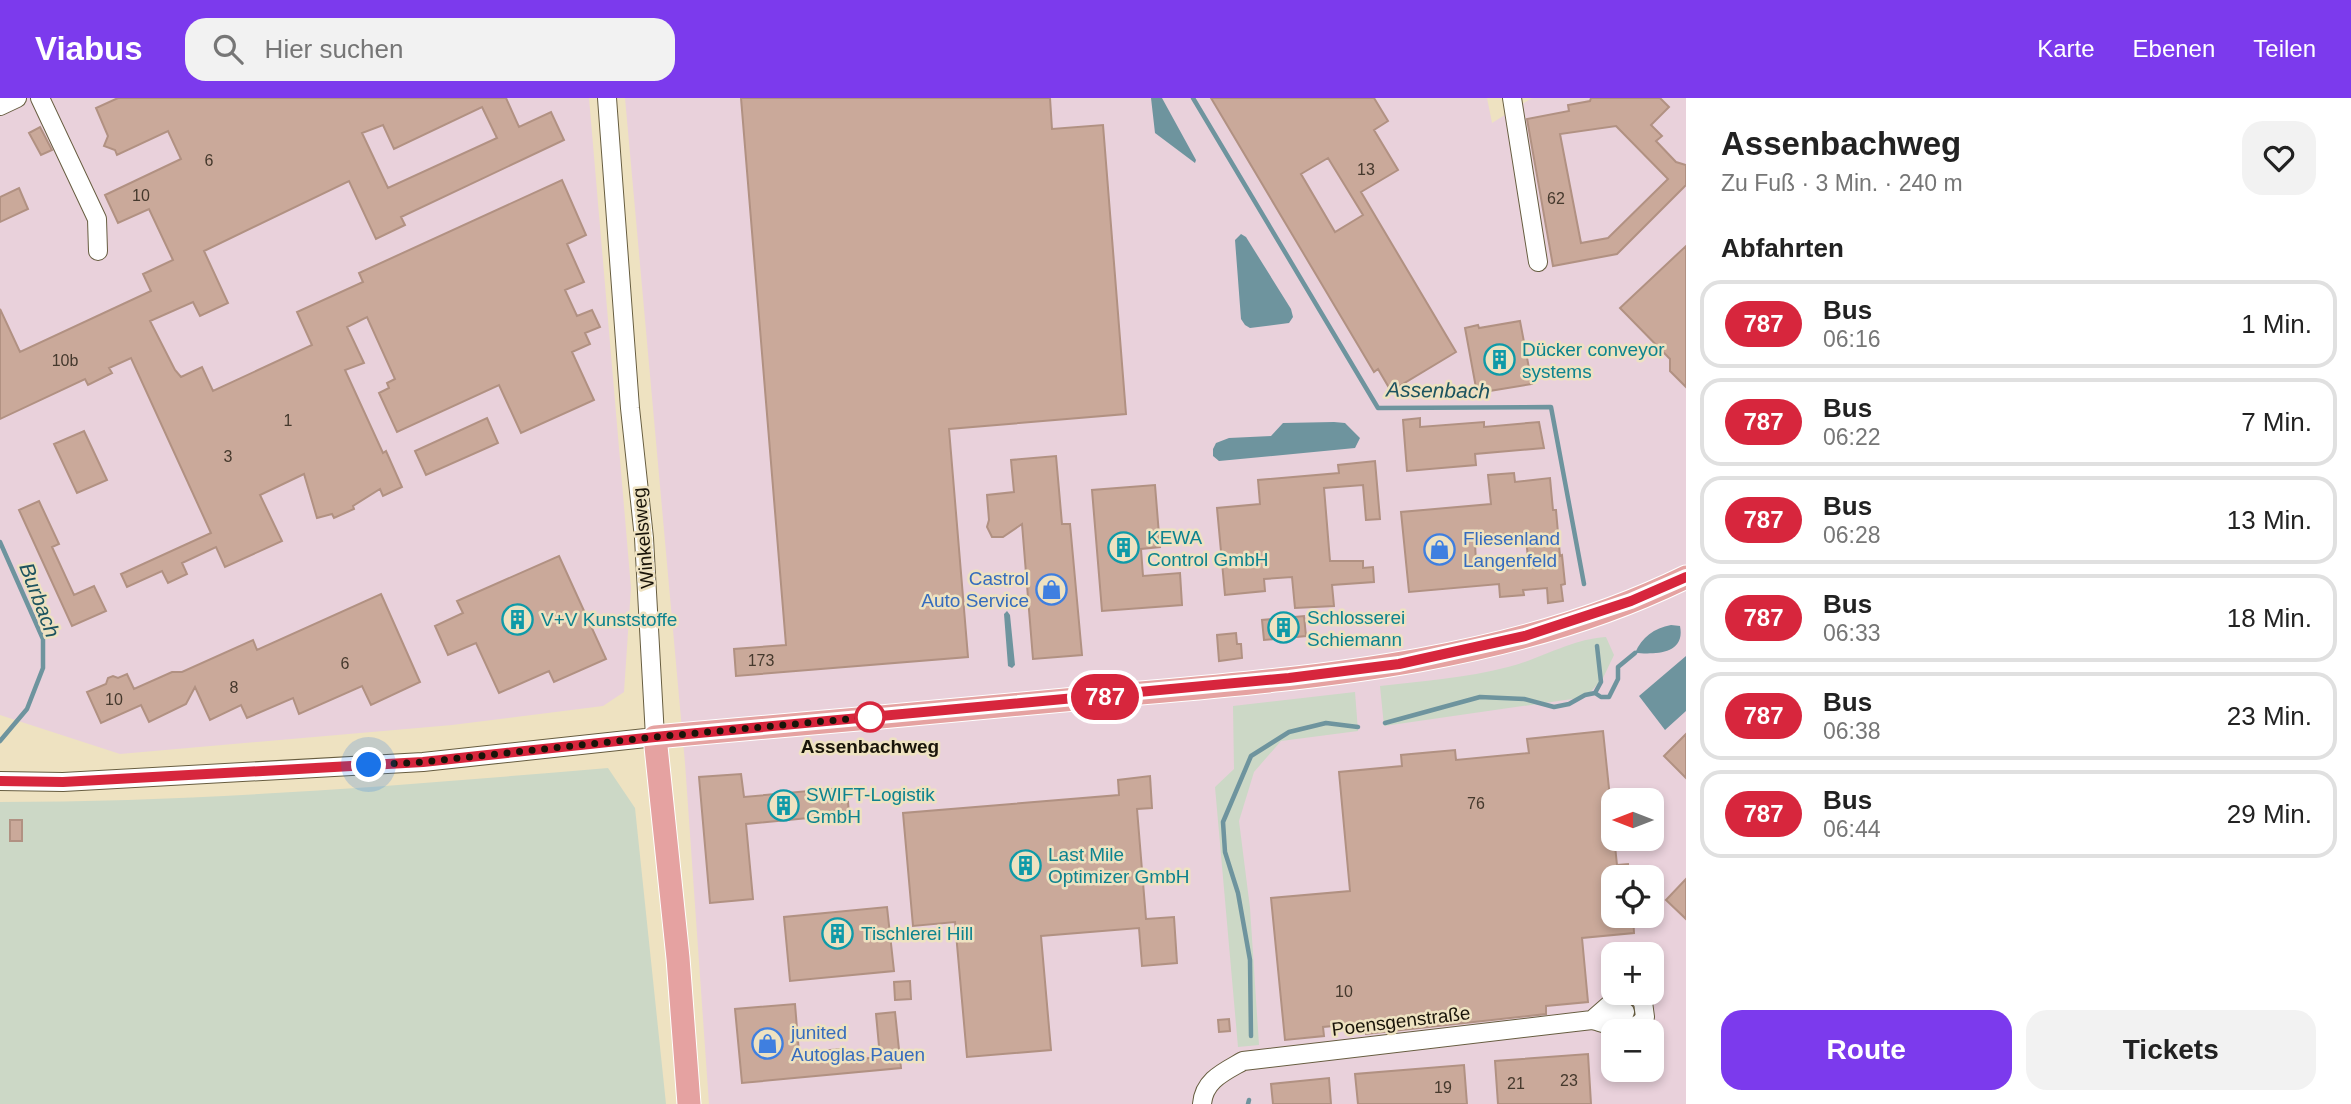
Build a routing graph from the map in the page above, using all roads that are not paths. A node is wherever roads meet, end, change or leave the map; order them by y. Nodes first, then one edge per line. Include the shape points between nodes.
1 (17, 98) edge
2 (40, 98) edge
3 (607, 98) edge
4 (1512, 98) edge
5 (0, 106) edge
6 (98, 251) dead end
7 (1538, 262) dead end
8 (1686, 577) edge
9 (655, 737) junction
10 (0, 781) edge
11 (1625, 1012) dead end
12 (689, 1104) edge
13 (1202, 1104) edge

1 - 5 street
2 - 6 street via 97,219
3 - 9 street, Winkelsweg via 644,538
4 - 7 street
8 - 9 main road via 1619,606 1525,636 1399,664 1217,686
9 - 10 street via 423,762 63,782
9 - 12 main road, Winkelsweg
11 - 13 street, Poensgenstraße via 1592,1020 1243,1061 1218,1075 1203,1093

